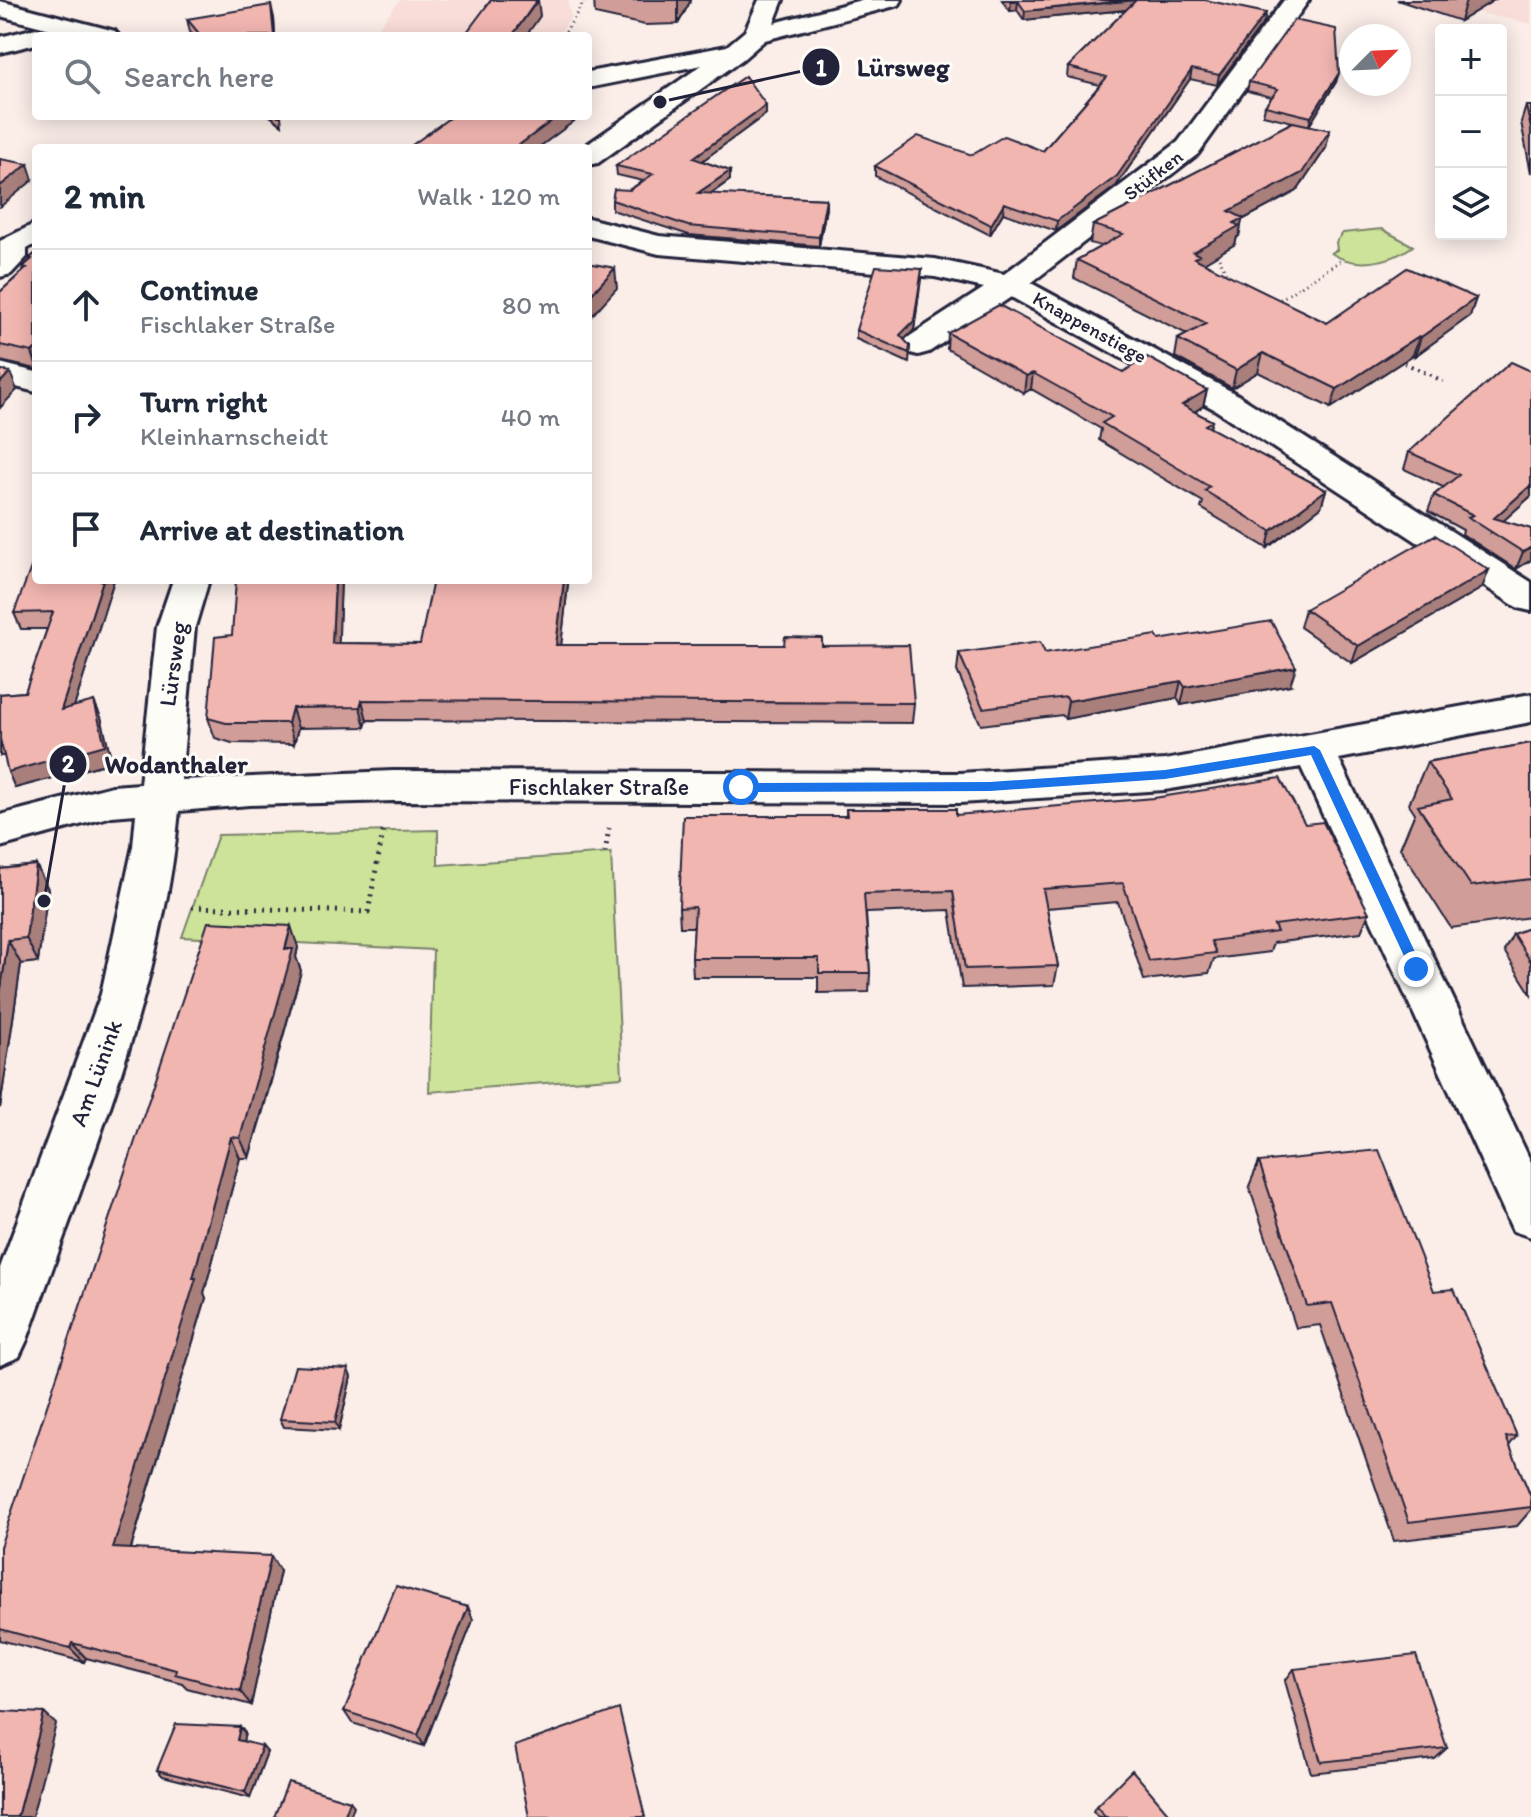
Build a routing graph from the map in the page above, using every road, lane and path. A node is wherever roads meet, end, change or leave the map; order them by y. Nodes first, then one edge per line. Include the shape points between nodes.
1 (585, 0) edge
2 (771, 0) edge
3 (890, 0) edge
4 (1297, 0) edge
5 (0, 8) edge
6 (65, 24) junction
7 (46, 32) edge
8 (92, 32) edge
9 (565, 32) edge
10 (756, 35) junction
11 (32, 37) edge
12 (0, 45) edge
13 (734, 54) junction
14 (594, 96) edge
15 (621, 133) junction
16 (592, 154) edge
17 (592, 228) edge
18 (32, 234) edge
19 (1219, 258) edge
20 (1342, 260) dead end
21 (0, 268) edge
22 (1010, 284) junction
23 (1218, 287) edge
24 (1264, 297) edge
25 (1276, 302) junction
26 (1290, 309) edge
27 (918, 345) dead end
28 (1387, 355) edge
29 (0, 373) edge
30 (32, 381) edge
31 (1443, 381) dead end
32 (190, 584) edge
33 (1531, 599) edge
34 (1531, 708) edge
35 (1314, 750) junction
36 (393, 786) junction
37 (158, 796) junction
38 (0, 831) edge
39 (143, 904) junction
40 (1531, 1215) edge
41 (0, 1340) edge

1 - 9 path
2 - 10 street
3 - 10 street
4 - 22 street, Stüfken via 1188,148
5 - 6 street
6 - 7 street
6 - 8 street
10 - 13 street
11 - 12 street
13 - 14 street via 700,57
13 - 15 street
14 - 15 street
15 - 16 street
17 - 22 street, Knappenstiege via 659,245 935,268
18 - 21 street via 12,245 12,257
19 - 23 path via 1230,280
20 - 25 path
22 - 27 street, Stüfken
22 - 33 street, Knappenstiege via 1226,402
24 - 25 path
25 - 26 path
28 - 31 path
29 - 30 street
32 - 37 street, Lürsweg via 176,627
34 - 35 street, Fischlaker Straße
35 - 36 street, Fischlaker Straße via 1165,775 960,788
35 - 40 street
36 - 37 street, Fischlaker Straße
36 - 39 path via 368,912
37 - 38 street, Fischlaker Straße via 112,801
37 - 39 street, Am Lünink
39 - 41 street, Am Lünink via 124,994

